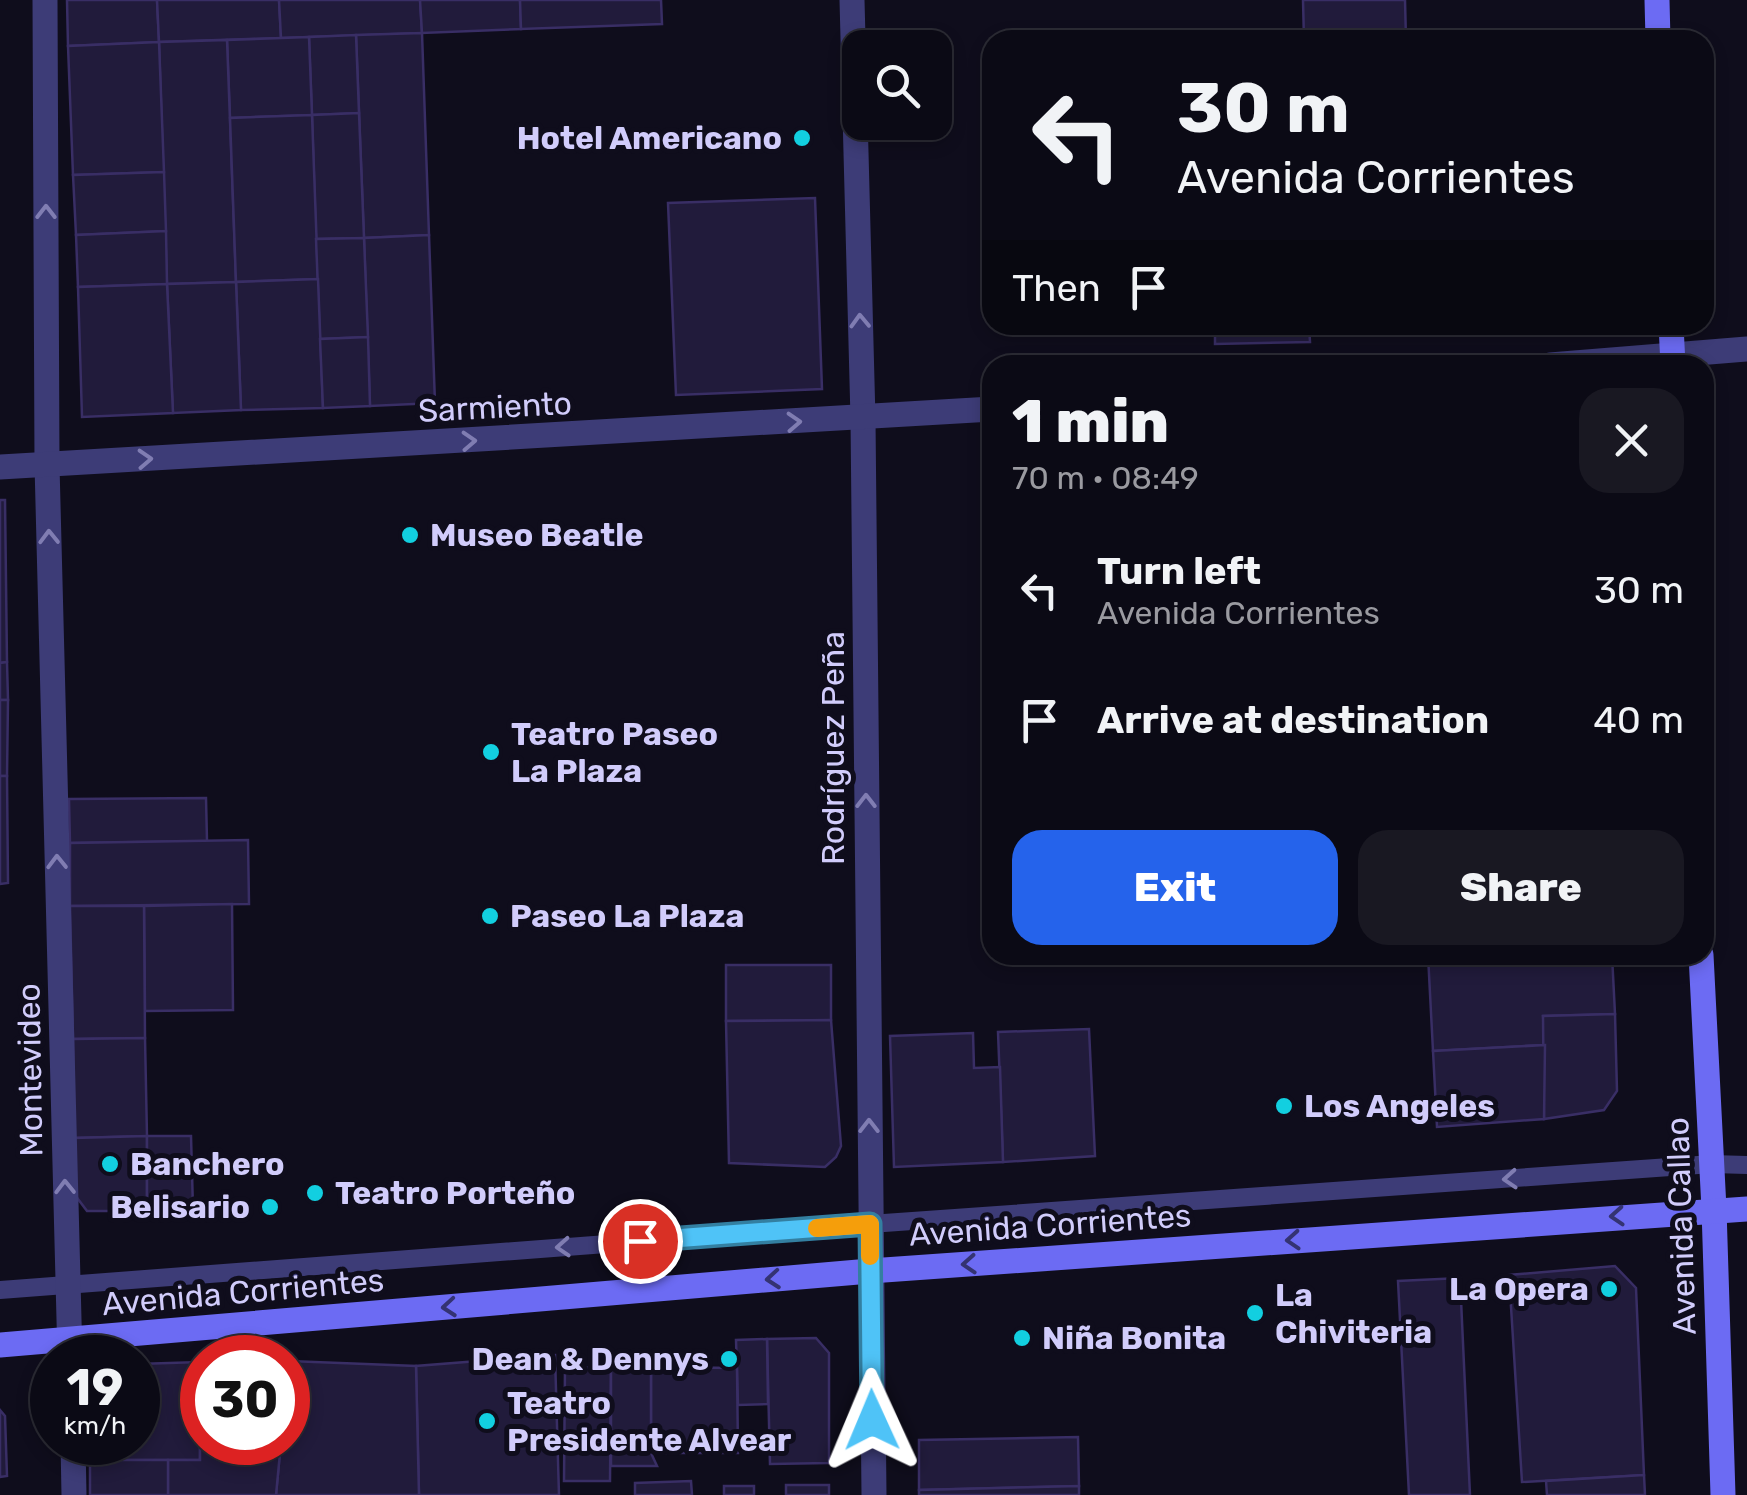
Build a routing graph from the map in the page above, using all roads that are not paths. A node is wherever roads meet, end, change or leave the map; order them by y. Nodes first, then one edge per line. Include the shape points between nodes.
1 (46, 0) edge
2 (852, 0) edge
3 (1656, 0) edge
4 (1658, 30) edge
5 (1747, 349) edge
6 (1707, 355) edge
7 (982, 409) edge
8 (863, 418) junction
9 (48, 465) junction
10 (0, 467) edge
11 (1701, 965) edge
12 (1712, 1164) junction
13 (1747, 1164) edge
14 (1714, 1209) junction
15 (1747, 1209) edge
16 (870, 1224) junction
17 (870, 1271) junction
18 (68, 1284) junction
19 (0, 1290) edge
20 (70, 1335) edge
21 (160, 1339) edge
22 (0, 1345) edge
23 (30, 1346) edge
24 (73, 1465) edge
25 (74, 1495) edge
26 (874, 1495) edge
27 (1722, 1495) edge

9 -> 1 street, Montevideo
8 -> 2 street, Rodríguez Peña
3 - 4 street
5 - 6 street
7 - 8 street, Sarmiento
9 -> 8 street, Sarmiento
16 -> 8 street, Rodríguez Peña
9 - 10 street, Sarmiento
18 -> 9 street, Montevideo
11 - 12 street, Avenida Callao
12 - 13 lane, Avenida Corrientes
12 - 14 street, Avenida Callao
12 -> 16 lane, Avenida Corrientes
14 - 15 street, Avenida Corrientes
14 -> 17 street, Avenida Corrientes
14 - 27 street, Avenida Callao
16 - 17 street, Rodríguez Peña
16 -> 18 lane, Avenida Corrientes
17 -> 21 street, Avenida Corrientes
17 - 26 street, Rodríguez Peña
18 - 19 lane, Avenida Corrientes
18 - 20 street, Montevideo
22 - 23 street, Avenida Corrientes
24 - 25 street

